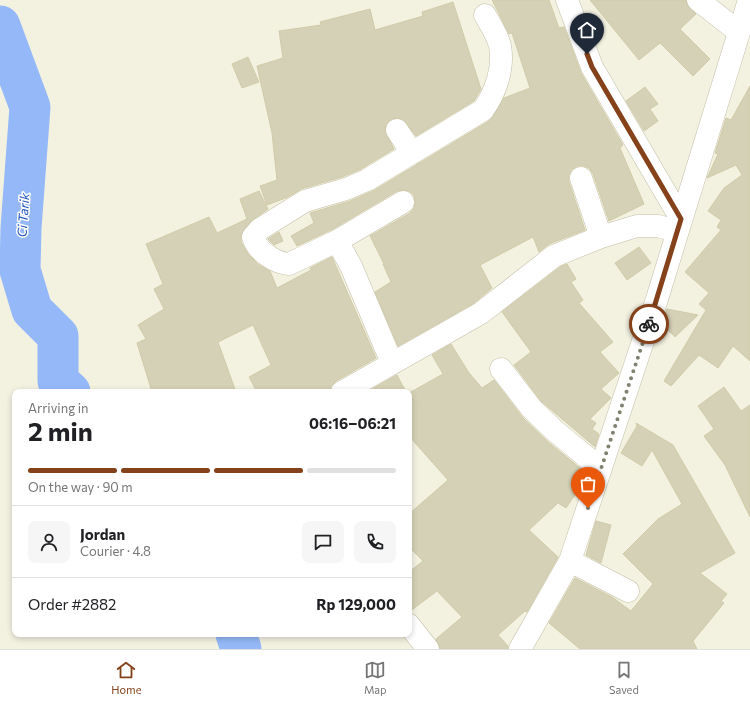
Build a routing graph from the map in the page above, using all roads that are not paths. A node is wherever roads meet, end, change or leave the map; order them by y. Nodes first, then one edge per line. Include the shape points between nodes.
1 (567, 0) edge
2 (698, 0) edge
3 (749, 0) edge
4 (485, 15) dead end
5 (739, 32) junction
6 (397, 130) dead end
7 (412, 153) junction
8 (580, 178) dead end
9 (404, 202) dead end
10 (679, 225) junction
11 (601, 237) junction
12 (337, 241) junction
13 (392, 363) junction
14 (501, 369) dead end
15 (347, 389) edge
16 (601, 469) junction
17 (570, 561) junction
18 (628, 591) dead end
19 (412, 629) edge
20 (528, 646) edge
21 (428, 649) edge

1 - 10 street via 592,67
2 - 5 street
3 - 5 street
4 - 7 street via 500,45 498,82 491,100 483,110
5 - 10 street
6 - 7 street
7 - 12 street via 367,180 305,202 260,229 253,237 254,243 269,257 289,264
8 - 11 street
9 - 12 street
10 - 11 street via 637,226
10 - 16 street
11 - 13 street via 554,256 481,313
12 - 13 street via 351,266
13 - 15 street
14 - 16 street via 532,409
16 - 17 street
17 - 18 street
17 - 20 street
19 - 21 street

